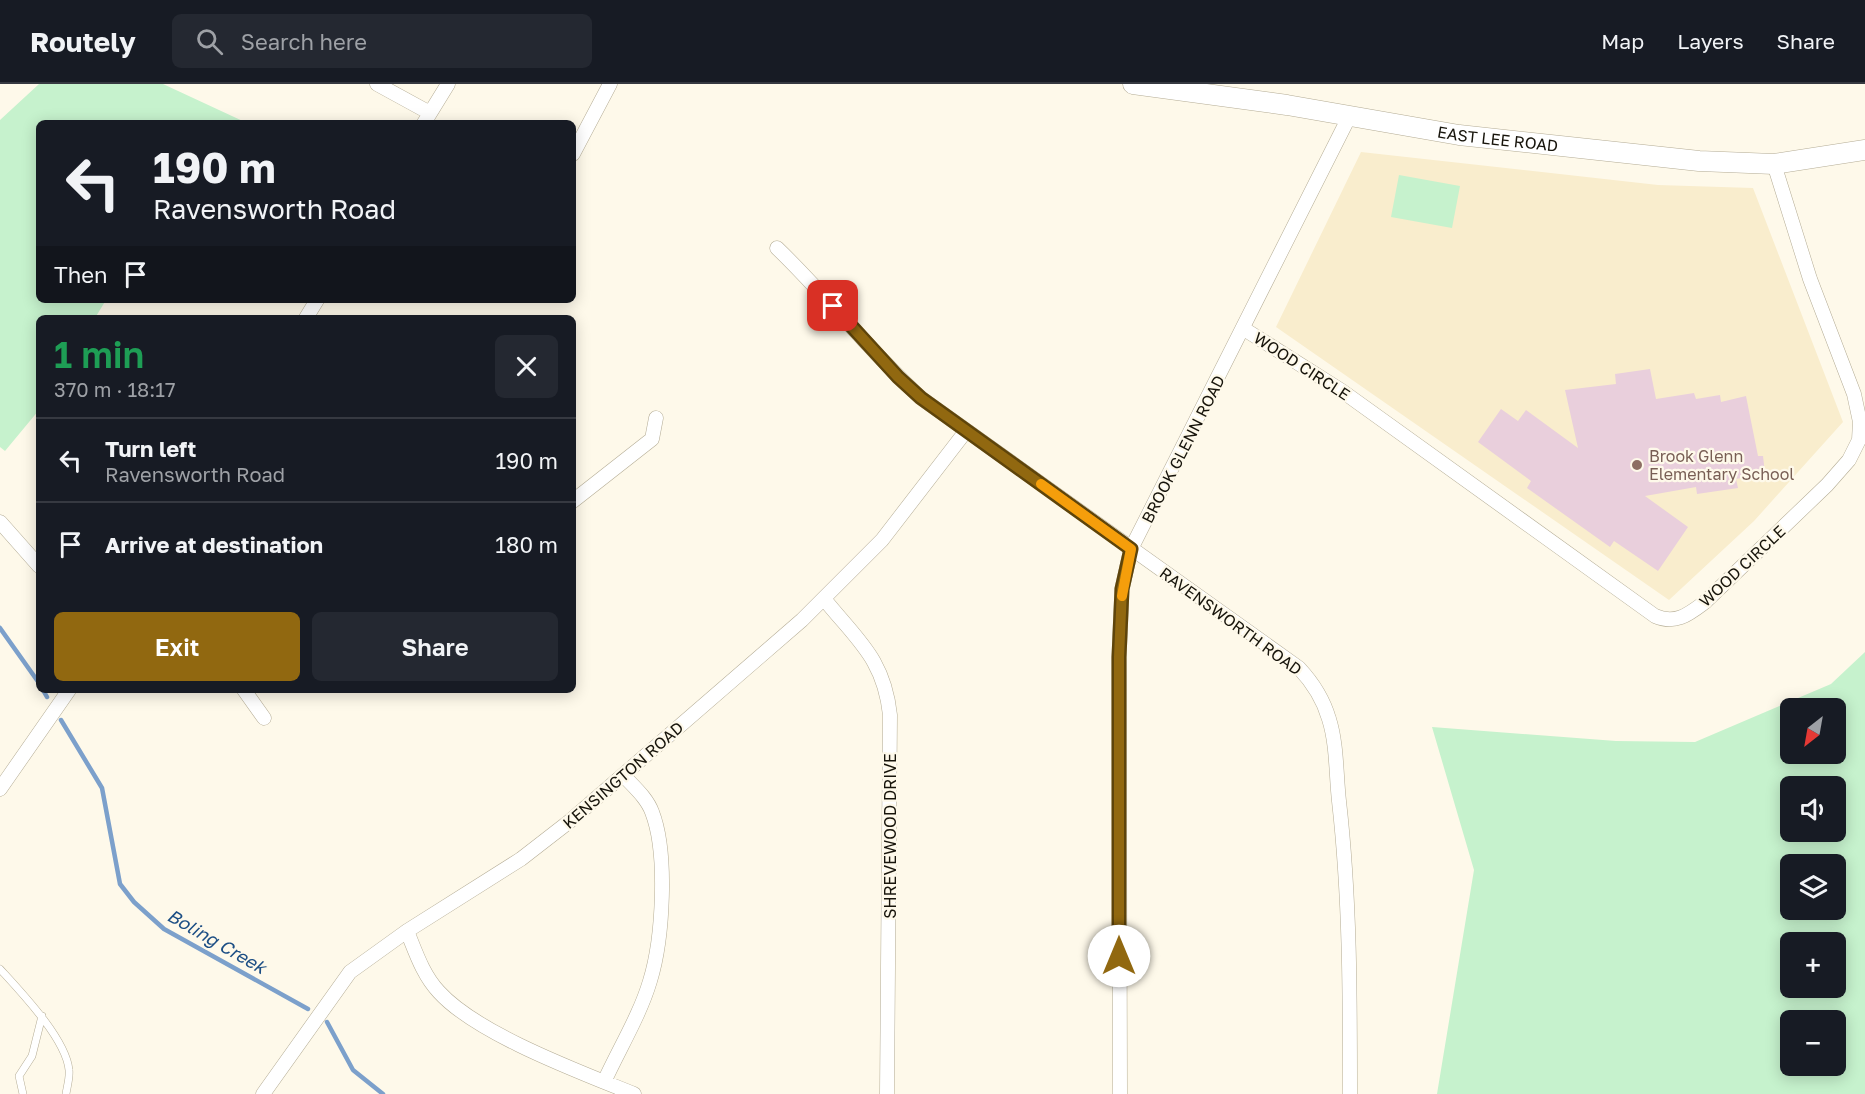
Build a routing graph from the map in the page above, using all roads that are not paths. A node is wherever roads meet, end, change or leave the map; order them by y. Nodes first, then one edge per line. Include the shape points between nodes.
1 (377, 84) edge
2 (448, 84) edge
3 (610, 84) edge
4 (1133, 84) edge
5 (1174, 87) edge
6 (1349, 117) junction
7 (427, 118) edge
8 (576, 148) edge
9 (1865, 150) edge
10 (1774, 164) junction
11 (777, 248) dead end
12 (1244, 329) junction
13 (656, 418) dead end
14 (966, 431) junction
15 (576, 499) edge
16 (0, 522) edge
17 (1131, 549) junction
18 (36, 563) edge
19 (825, 600) junction
20 (67, 693) edge
21 (246, 693) edge
22 (264, 718) dead end
23 (624, 776) junction
24 (0, 789) edge
25 (407, 932) junction
26 (0, 969) edge
27 (42, 1016) junction
28 (604, 1082) junction
29 (23, 1094) edge
30 (66, 1094) edge
31 (263, 1094) edge
32 (634, 1094) edge
33 (887, 1094) edge
34 (1120, 1094) edge
35 (1350, 1094) edge

1 - 7 street
2 - 7 street
3 - 8 street
4 - 5 street, EAST LEE ROAD
5 - 6 street, EAST LEE ROAD
6 - 10 street, EAST LEE ROAD via 1608,153
6 - 12 street, BROOK GLENN ROAD
9 - 10 street, EAST LEE ROAD
10 - 12 street, WOOD CIRCLE via 1807,269 1854,394 1860,430 1855,452 1827,484 1685,617 1661,619 1342,391
11 - 14 street, RAVENSWORTH ROAD via 898,377
12 - 17 street, BROOK GLENN ROAD
13 - 15 street via 651,439
14 - 17 street, RAVENSWORTH ROAD
14 - 19 street, KENSINGTON ROAD via 882,540
16 - 18 street
17 - 34 street, BROOK GLENN ROAD via 1122,589 1119,657
17 - 35 street, RAVENSWORTH ROAD via 1299,668 1323,701 1332,729 1348,898
19 - 23 street, KENSINGTON ROAD
19 - 33 street, SHREVEWOOD DRIVE via 862,644 887,689
20 - 24 street
21 - 22 street
23 - 25 street, KENSINGTON ROAD via 521,859
23 - 28 street via 652,810 658,832 659,940 649,984
25 - 28 street via 427,976 455,1006 501,1035
25 - 31 street, KENSINGTON ROAD via 363,961 341,982
26 - 27 lane
27 - 29 lane via 32,1056 19,1076
27 - 30 lane via 69,1070
28 - 32 street

